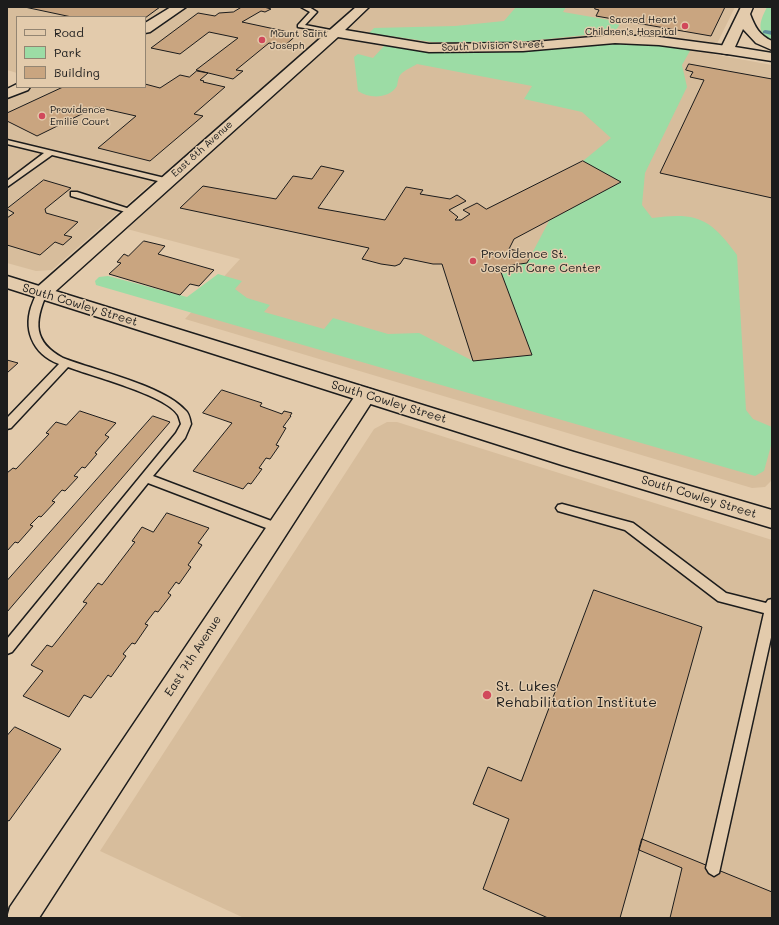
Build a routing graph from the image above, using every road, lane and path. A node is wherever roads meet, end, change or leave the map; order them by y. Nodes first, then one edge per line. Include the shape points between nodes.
1 (180, 7) edge
2 (304, 7) edge
3 (363, 7) edge
4 (745, 11) edge
5 (146, 28) edge
6 (334, 32) junction
7 (772, 46) edge
8 (727, 50) junction
9 (772, 57) edge
10 (21, 88) edge
11 (7, 94) edge
12 (7, 142) edge
13 (50, 153) junction
14 (166, 181) junction
15 (7, 186) edge
16 (74, 194) dead end
17 (132, 211) junction
18 (7, 282) edge
19 (42, 293) junction
20 (66, 363) junction
21 (366, 395) junction
22 (7, 425) edge
23 (146, 478) junction
24 (562, 508) dead end
25 (772, 519) edge
26 (278, 528) junction
27 (771, 607) edge
28 (7, 648) edge
29 (714, 868) dead end
30 (21, 918) edge

1 - 5 street
2 - 6 lane via 314,12 300,26
3 - 6 street, East 8th Avenue
4 - 7 street via 748,30
4 - 8 street
6 - 8 street, South Division Street via 429,48 523,47 615,39 659,41
6 - 14 street, East 8th Avenue
8 - 9 street, South Division Street
10 - 11 street
12 - 13 lane
13 - 14 lane
13 - 15 lane
14 - 17 street, East 8th Avenue
16 - 17 lane
17 - 19 street, East 8th Avenue
18 - 19 street, South Cowley Street
19 - 20 lane via 33,314 34,332 47,354
19 - 21 street, South Cowley Street
20 - 22 lane
20 - 23 lane via 162,397 185,416 186,424 181,435
21 - 25 street, South Cowley Street
21 - 26 street, East 7th Avenue
23 - 26 lane
23 - 28 lane
24 - 27 lane via 629,526 722,597
26 - 30 street, East 7th Avenue
27 - 29 lane

